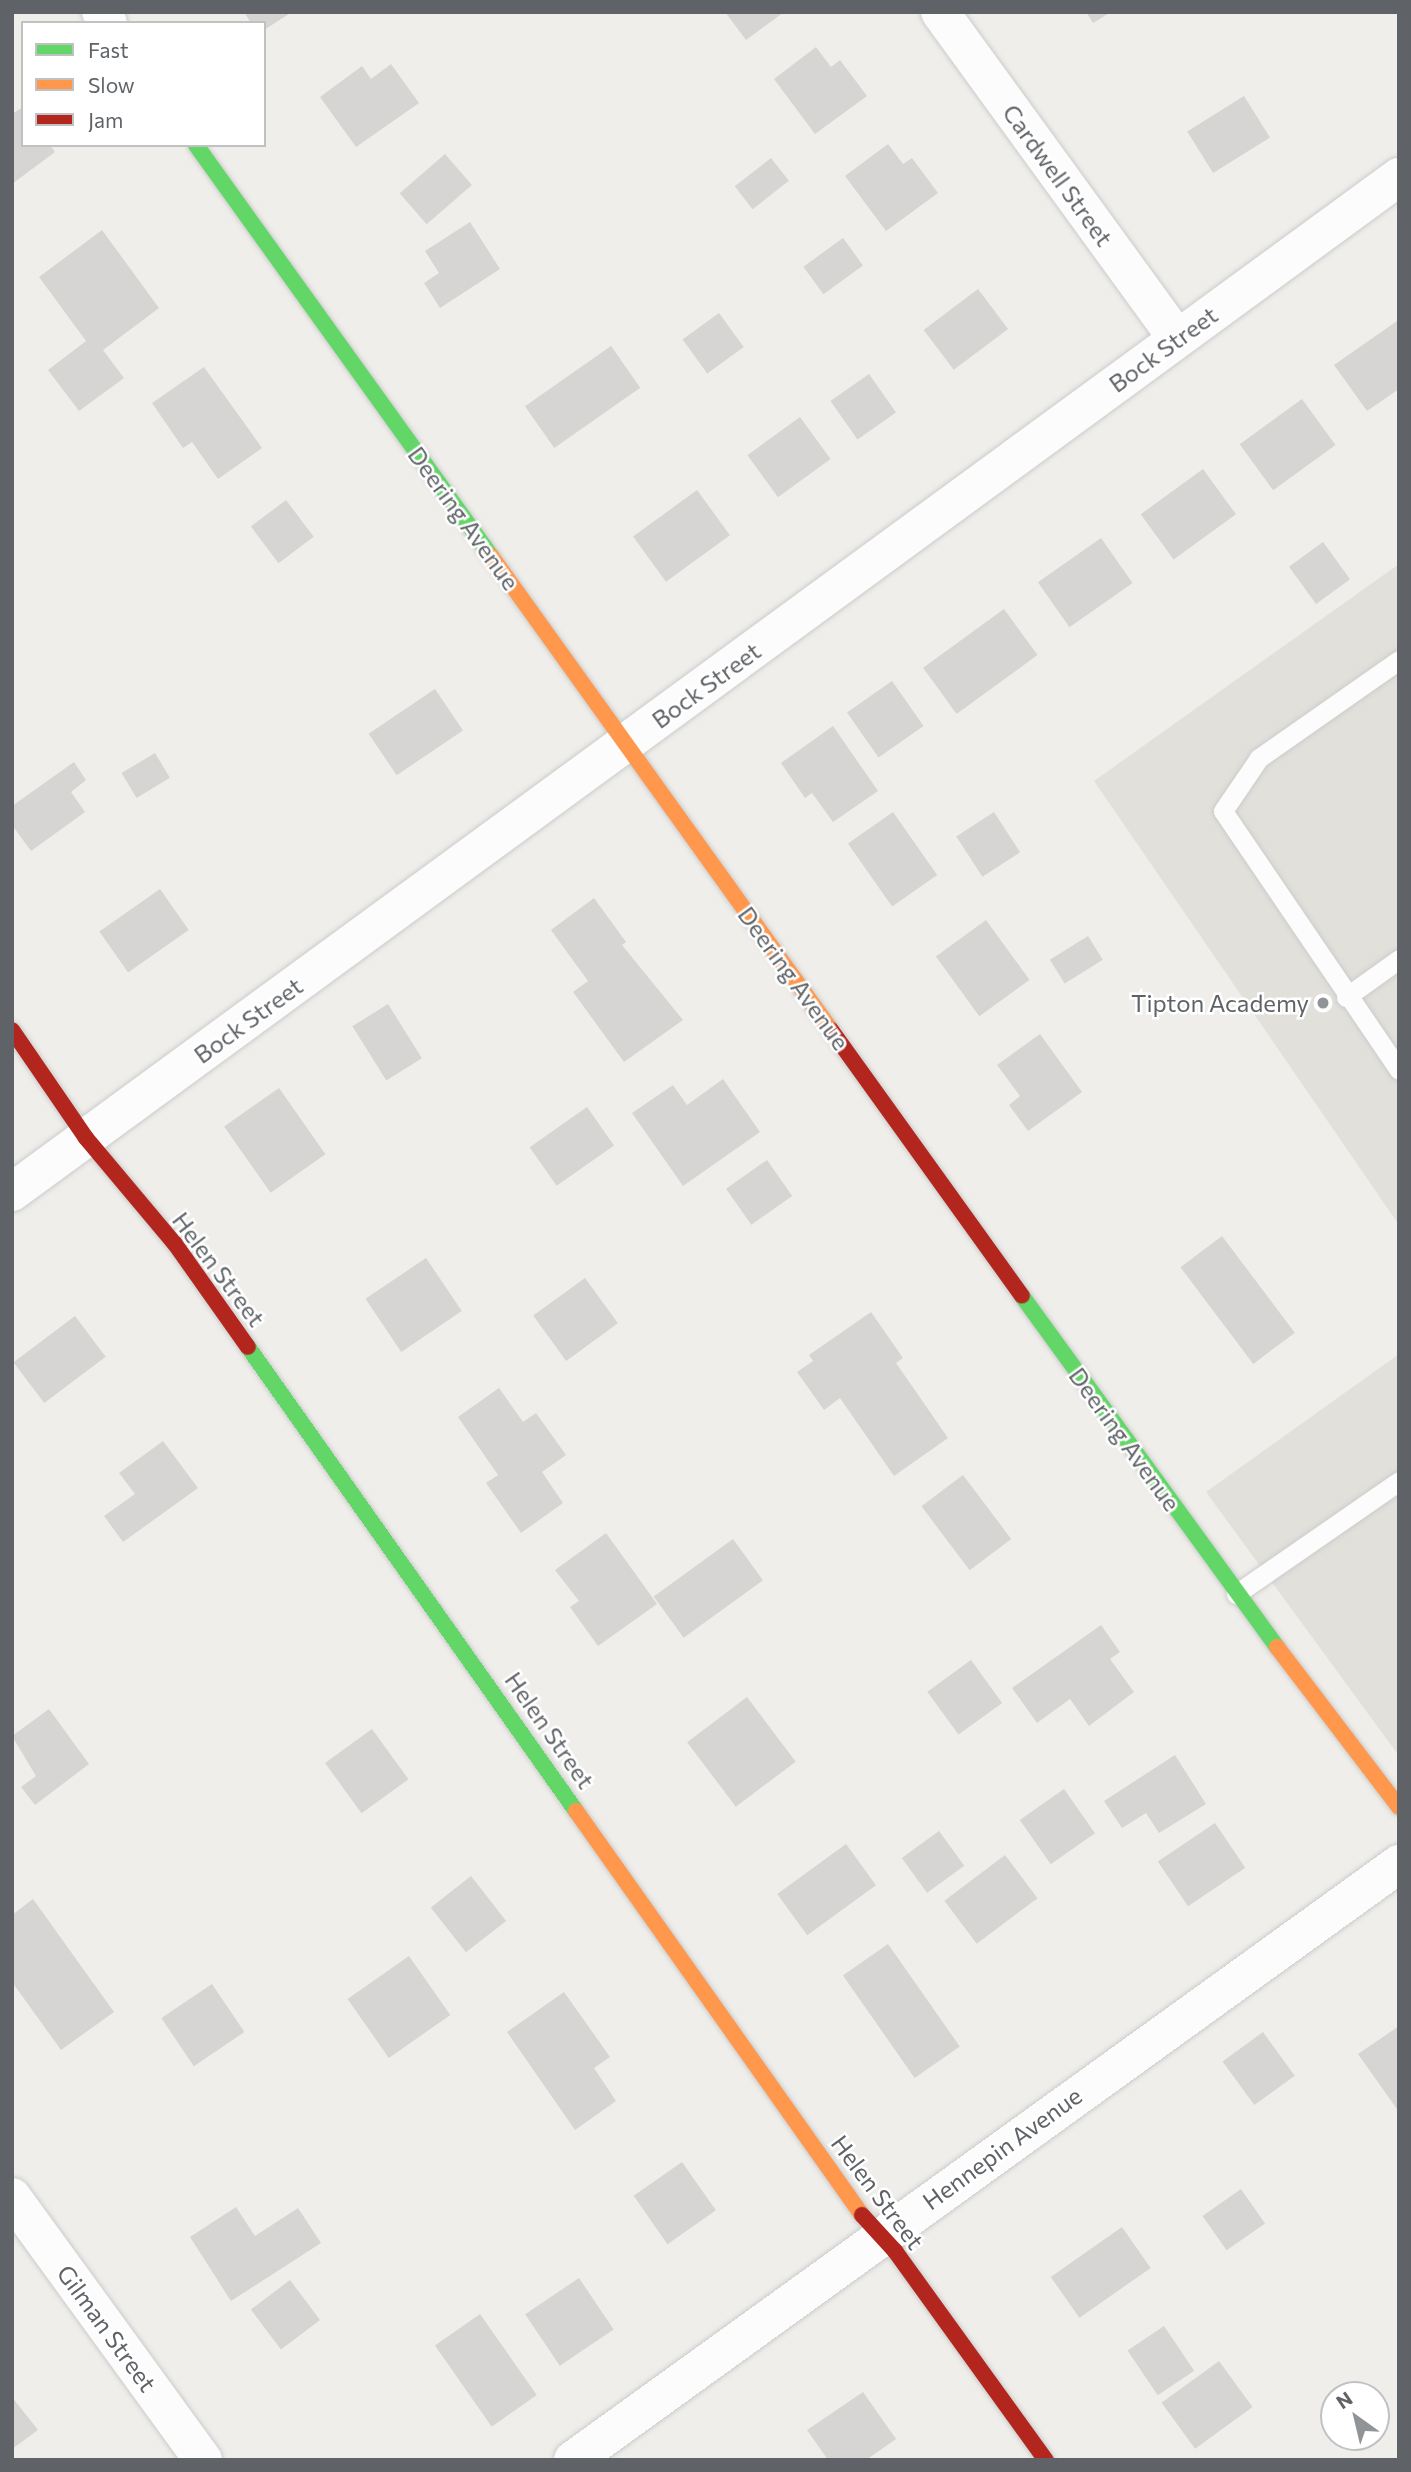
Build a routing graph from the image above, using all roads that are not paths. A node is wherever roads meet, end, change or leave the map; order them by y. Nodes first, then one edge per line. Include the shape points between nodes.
1 (940, 12) edge
2 (197, 147) edge
3 (1399, 177) edge
4 (1177, 338) junction
5 (1399, 660) edge
6 (626, 744) junction
7 (1399, 959) edge
8 (1346, 997) junction
9 (12, 1030) edge
10 (1399, 1070) edge
11 (86, 1138) junction
12 (12, 1192) edge
13 (1399, 1481) edge
14 (1236, 1594) junction
15 (1399, 1807) edge
16 (1399, 1864) edge
17 (12, 2197) edge
18 (880, 2235) junction
19 (203, 2460) edge
20 (573, 2460) edge
21 (1046, 2460) edge

1 - 4 street, Cardwell Street
2 - 6 street, Deering Avenue
3 - 4 street, Bock Street
4 - 6 street, Bock Street
5 - 8 lane via 1259,758 1223,811
6 - 11 street, Bock Street
6 - 14 street, Deering Avenue
7 - 8 lane
8 - 10 lane
9 - 11 street, Helen Street
11 - 12 street, Bock Street
11 - 18 street, Helen Street via 175,1244
13 - 14 lane
14 - 15 street, Deering Avenue
16 - 18 street, Hennepin Avenue
17 - 19 street, Gilman Street
18 - 20 street, Hennepin Avenue
18 - 21 street, Helen Street

